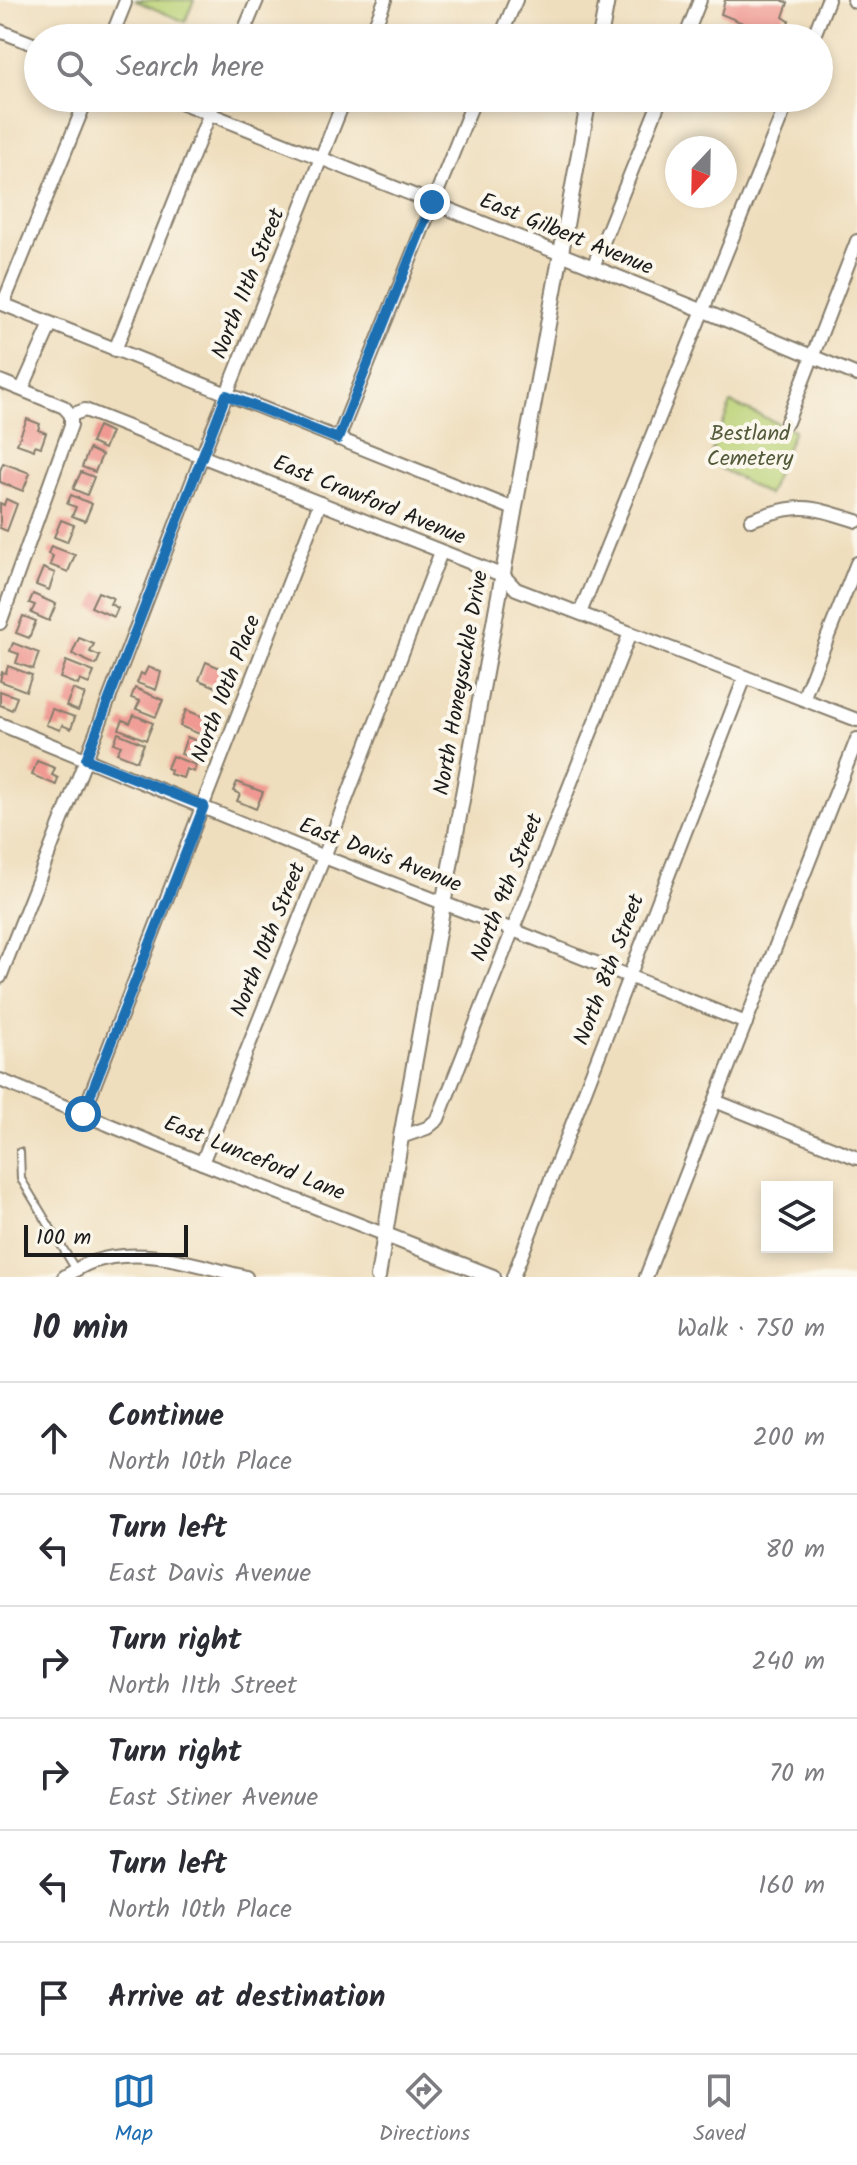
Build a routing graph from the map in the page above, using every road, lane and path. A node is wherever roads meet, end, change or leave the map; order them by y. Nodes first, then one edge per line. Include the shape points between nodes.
1 (257, 0) edge
2 (385, 0) edge
3 (516, 0) edge
4 (607, 0) edge
5 (700, 0) edge
6 (828, 0) edge
7 (125, 3) dead end
8 (117, 24) edge
9 (247, 24) edge
10 (376, 24) edge
11 (506, 24) edge
12 (603, 24) edge
13 (691, 24) edge
14 (819, 24) edge
15 (0, 31) edge
16 (24, 40) edge
17 (81, 112) edge
18 (205, 112) edge
19 (339, 112) edge
20 (469, 112) edge
21 (586, 112) edge
22 (655, 112) edge
23 (783, 112) edge
24 (210, 114) junction
25 (321, 158) junction
26 (432, 202) junction
27 (857, 241) edge
28 (561, 254) junction
29 (593, 267) junction
30 (2, 303) edge
31 (704, 311) junction
32 (51, 324) junction
33 (115, 350) junction
34 (811, 356) junction
35 (857, 375) edge
36 (0, 381) edge
37 (22, 389) junction
38 (226, 395) junction
39 (71, 415) junction
40 (787, 422) dead end
41 (338, 439) junction
42 (202, 456) junction
43 (320, 503) junction
44 (514, 509) junction
45 (751, 520) dead end
46 (857, 521) edge
47 (441, 552) junction
48 (857, 563) edge
49 (504, 576) junction
50 (580, 613) junction
51 (0, 623) edge
52 (630, 633) junction
53 (745, 677) junction
54 (803, 699) junction
55 (857, 720) edge
56 (0, 724) edge
57 (857, 739) edge
58 (86, 759) junction
59 (851, 772) edge
60 (204, 806) junction
61 (324, 857) junction
62 (444, 903) junction
63 (513, 930) junction
64 (0, 977) edge
65 (629, 977) junction
66 (746, 1023) junction
67 (0, 1080) edge
68 (715, 1101) junction
69 (83, 1114) junction
70 (401, 1137) junction
71 (20, 1152) dead end
72 (857, 1158) edge
73 (202, 1163) junction
74 (386, 1235) junction
75 (70, 1274) edge
76 (246, 1277) edge
77 (378, 1277) edge
78 (493, 1277) edge
79 (513, 1277) edge
80 (646, 1277) edge

1 - 9 street
2 - 10 street
3 - 11 street
4 - 12 street
5 - 13 street
6 - 14 street
7 - 8 street
15 - 16 street
17 - 30 street
18 - 24 street, East Gilbert Avenue
19 - 25 street, North 11th Street
20 - 26 street
21 - 28 street, North Honeysuckle Drive
22 - 29 street
23 - 31 street
24 - 25 street, East Gilbert Avenue
24 - 33 street
25 - 26 street, East Gilbert Avenue
25 - 38 street, North 11th Street
26 - 28 street, East Gilbert Avenue
26 - 41 street
27 - 34 street
28 - 29 street, East Gilbert Avenue
28 - 44 street, North Honeysuckle Drive
29 - 31 street, East Gilbert Avenue
30 - 32 street
31 - 34 street, East Gilbert Avenue
31 - 50 street
32 - 33 street
32 - 37 street
33 - 38 street
34 - 35 street, East Gilbert Avenue
34 - 40 street
36 - 37 street, East Crawford Avenue
37 - 39 street, East Crawford Avenue
38 - 41 street
38 - 42 street, North 11th Street
39 - 42 street, East Crawford Avenue via 85,410
39 - 51 street
41 - 44 street
42 - 43 street, East Crawford Avenue
42 - 58 street, North 11th Street
43 - 47 street, East Crawford Avenue
43 - 60 street, North 10th Place
44 - 49 street, North Honeysuckle Drive
45 - 46 street via 800,506
47 - 49 street, East Crawford Avenue
47 - 61 street, North 10th Street
48 - 54 street
49 - 50 street, East Crawford Avenue via 516,589
49 - 62 street, North Honeysuckle Drive
50 - 52 street, East Crawford Avenue
52 - 53 street, East Crawford Avenue
52 - 63 street, North 9th Street
53 - 54 street, East Crawford Avenue
53 - 65 street, North 8th Street
54 - 55 street, East Crawford Avenue
56 - 58 street, East Davis Avenue
57 - 59 street
58 - 60 street, East Davis Avenue
58 - 64 street, North 11th Street
59 - 66 street
60 - 61 street, East Davis Avenue
60 - 69 street, North 10th Place
61 - 62 street, East Davis Avenue
61 - 73 street, North 10th Street
62 - 63 street, East Davis Avenue
62 - 70 street, North Honeysuckle Drive
63 - 65 street, East Davis Avenue
63 - 70 street, North 9th Street via 436,1123
65 - 66 street, East Davis Avenue
65 - 79 street, North 8th Street
66 - 68 street
67 - 69 street, East Lunceford Lane
68 - 72 street
68 - 80 street
69 - 73 street, East Lunceford Lane
70 - 74 street, North Honeysuckle Drive
71 - 75 lane via 21,1179
73 - 74 street, East Lunceford Lane
74 - 77 street, North Honeysuckle Drive
74 - 78 street, East Lunceford Lane
75 - 76 street via 89,1263 139,1255

